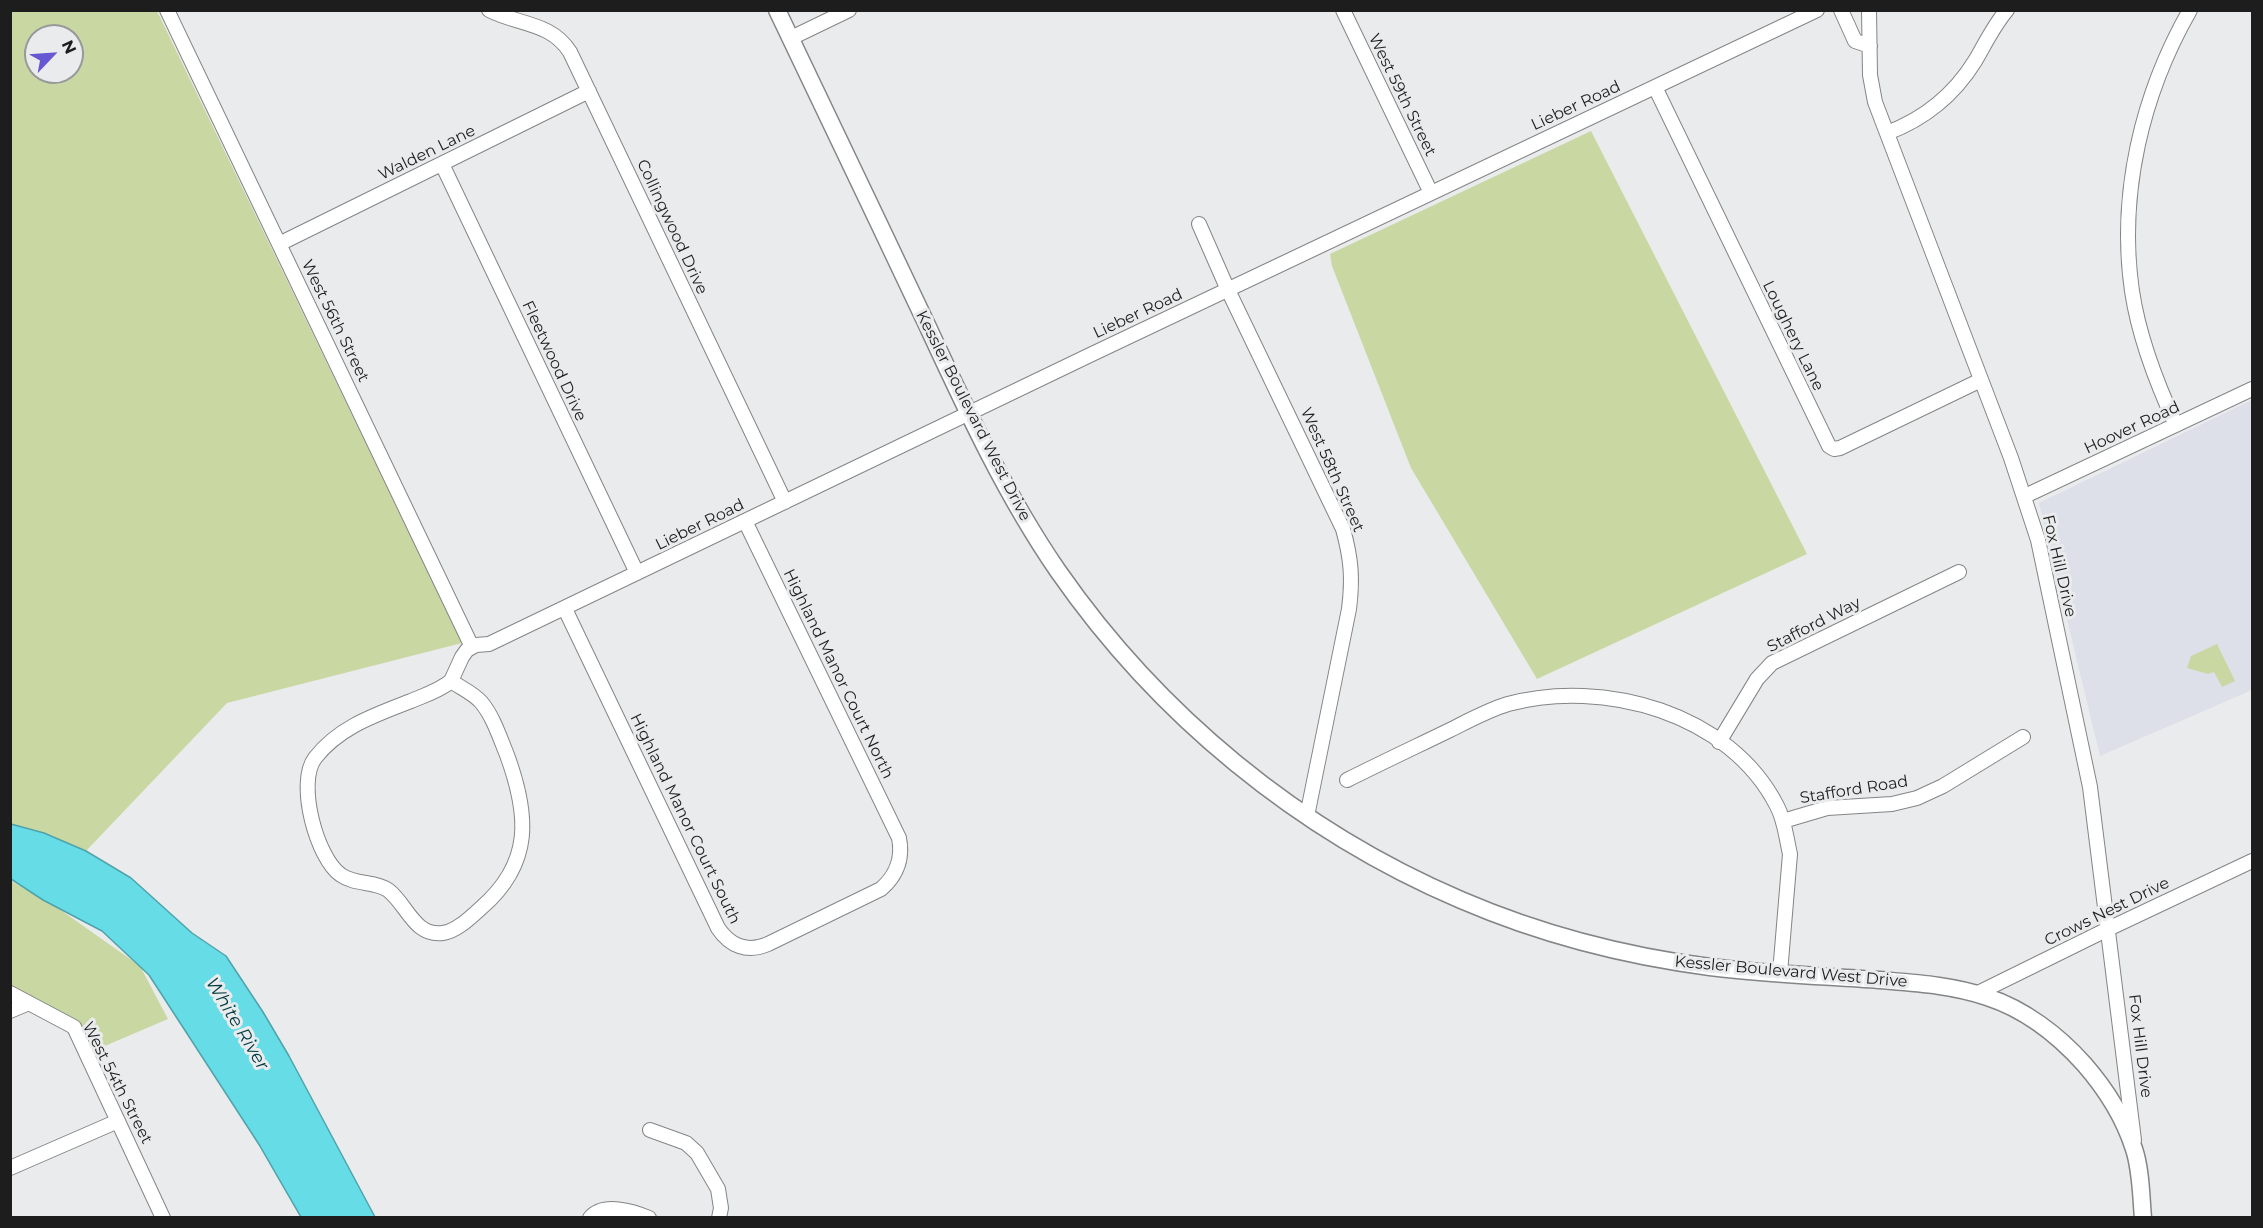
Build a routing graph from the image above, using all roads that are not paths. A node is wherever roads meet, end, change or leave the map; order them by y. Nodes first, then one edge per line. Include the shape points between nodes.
1 (167, 10) edge
2 (489, 10) edge
3 (777, 10) edge
4 (849, 10) edge
5 (1342, 10) edge
6 (1817, 10) edge
7 (1841, 10) edge
8 (1869, 10) edge
9 (2007, 10) edge
10 (2190, 10) edge
11 (791, 38) junction
12 (1870, 46) junction
13 (1655, 87) junction
14 (589, 91) junction
15 (1887, 133) junction
16 (442, 164) junction
17 (1431, 193) junction
18 (1199, 224) dead end
19 (279, 243) junction
20 (1228, 290) junction
21 (1981, 380) junction
22 (2253, 389) edge
23 (969, 414) junction
24 (2176, 425) junction
25 (2025, 496) junction
26 (785, 502) junction
27 (745, 521) junction
28 (1959, 572) dead end
29 (637, 573) junction
30 (565, 609) junction
31 (472, 647) junction
32 (451, 681) junction
33 (2023, 737) dead end
34 (1719, 742) junction
35 (1347, 780) dead end
36 (1307, 816) junction
37 (1783, 821) junction
38 (900, 842) joint
39 (2253, 861) edge
40 (2108, 928) junction
41 (1780, 973) junction
42 (10, 993) edge
43 (1976, 994) junction
44 (29, 1003) junction
45 (10, 1011) edge
46 (118, 1121) junction
47 (650, 1130) dead end
48 (2136, 1151) junction
49 (10, 1168) edge
50 (163, 1218) edge
51 (590, 1218) edge
52 (649, 1218) edge
53 (719, 1218) edge
54 (2143, 1218) edge

1 - 19 street, West 56th Street
2 - 14 street, Collingwood Drive via 543,27 560,38
3 - 11 main road, Kessler Boulevard West Drive
4 - 11 street
5 - 17 street, West 59th Street
6 - 13 street, Lieber Road
7 - 12 street via 1855,41
8 - 12 street, Fox Hill Drive
9 - 15 street via 1953,90 1919,118
10 - 24 street via 2169,50 2145,115 2137,147 2129,221 2135,306 2151,368
11 - 23 main road, Kessler Boulevard West Drive
12 - 15 street, Fox Hill Drive via 1875,102
13 - 17 street, Lieber Road
13 - 21 street, Loughery Lane via 1828,446 1840,448
14 - 16 street, Walden Lane
14 - 26 street, Collingwood Drive
15 - 21 street, Fox Hill Drive
16 - 19 street, Walden Lane
16 - 29 street, Fleetwood Drive
17 - 20 street, Lieber Road
18 - 20 street, West 58th Street
19 - 31 street, West 56th Street
20 - 23 street, Lieber Road
20 - 36 street, West 58th Street via 1343,529 1351,560 1349,609
21 - 25 street, Fox Hill Drive
22 - 24 street, Hoover Road
23 - 26 street, Lieber Road
23 - 36 main road, Kessler Boulevard West Drive via 1042,547 1110,639 1202,734
24 - 25 street, Hoover Road
25 - 40 street, Fox Hill Drive via 2090,788
26 - 27 street, Lieber Road
27 - 29 street, Lieber Road
27 - 38 street, Highland Manor Court North
28 - 34 street, Stafford Way via 1772,663 1755,682
29 - 30 street, Lieber Road
30 - 31 street, Lieber Road via 489,644
30 - 38 street, Highland Manor Court South via 718,928 732,944 761,947 881,889 897,870
31 - 32 street via 462,657
32 - 32 street via 475,697 487,711 516,783 522,829 518,856 502,888 461,923 439,933 429,932 415,922 386,889 342,876 335,869 326,857 312,820 306,784 312,762 342,732 436,692
33 - 37 street, Stafford Road via 1917,798 1827,808
34 - 35 street via 1684,721 1638,704 1596,697 1548,696 1498,707
34 - 37 street, Stafford Road via 1752,769
36 - 41 main road, Kessler Boulevard West Drive via 1403,873 1530,926 1655,959
37 - 41 street, Stafford Road via 1790,854
39 - 40 street, Crows Nest Drive
40 - 43 street, Crows Nest Drive
40 - 48 street, Fox Hill Drive
41 - 43 main road, Kessler Boulevard West Drive via 1930,985
42 - 44 street, West 54th Street
43 - 48 main road, Kessler Boulevard West Drive via 2037,1022 2077,1055 2113,1103
44 - 45 street
44 - 46 street, West 54th Street via 74,1027
46 - 49 street
46 - 50 street, West 54th Street
47 - 53 street via 686,1143 697,1153 718,1189 722,1208
48 - 54 main road, Kessler Boulevard West Drive
51 - 52 street via 600,1210 621,1210

